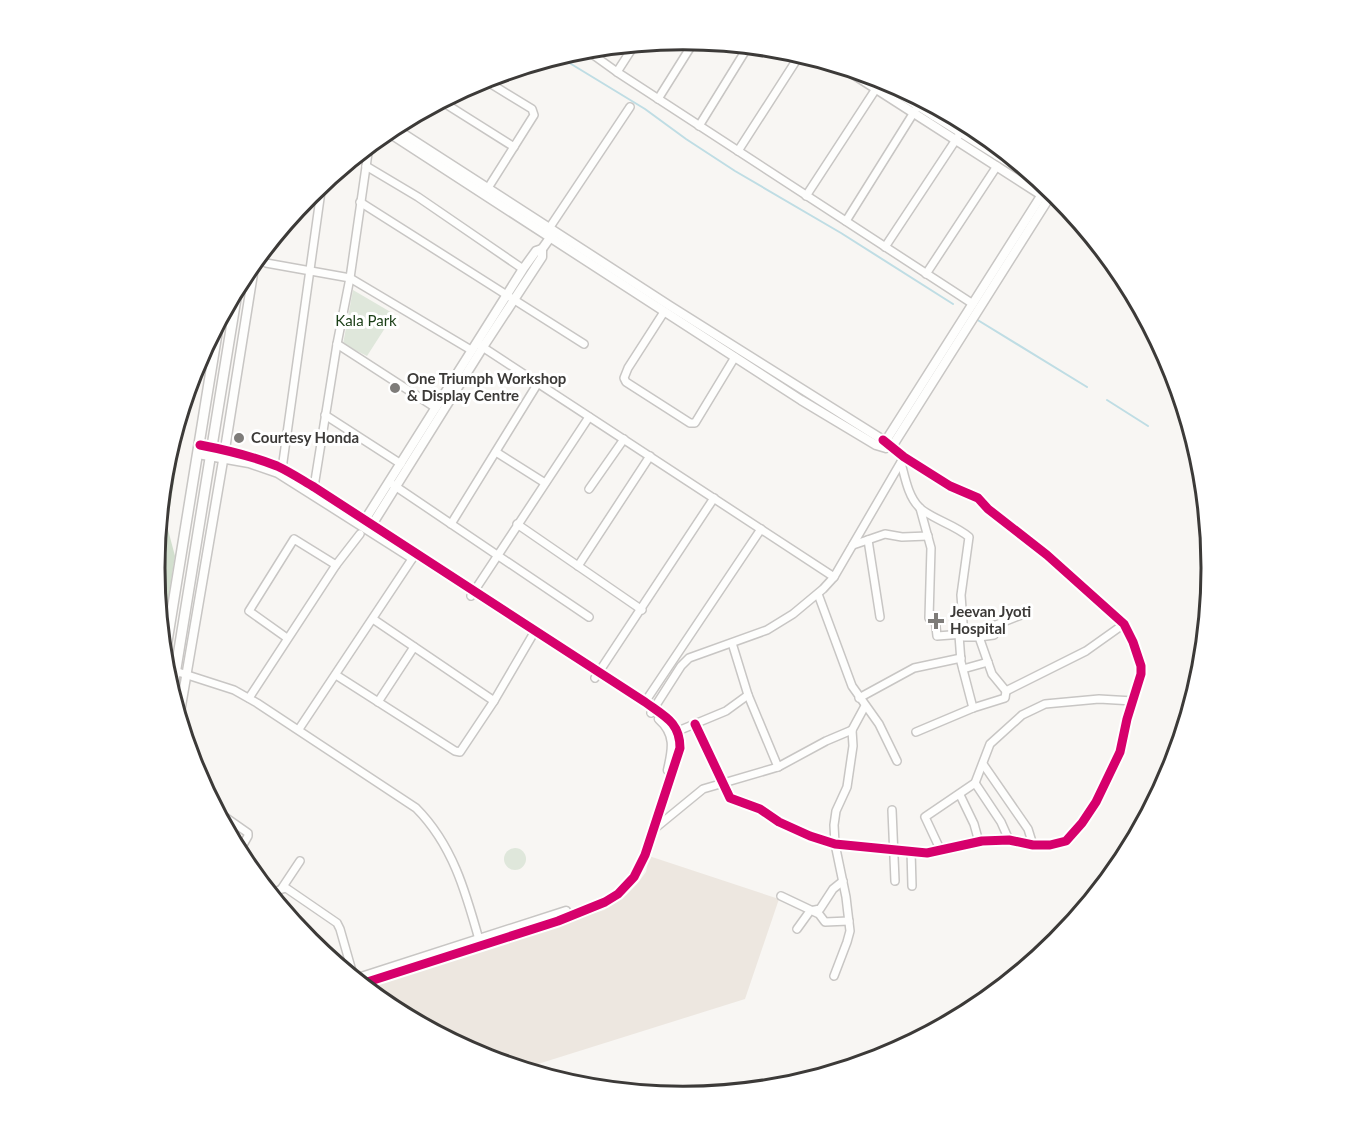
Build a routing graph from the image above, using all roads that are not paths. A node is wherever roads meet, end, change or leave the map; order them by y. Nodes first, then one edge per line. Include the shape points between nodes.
1 (689, 50) edge
2 (629, 53) edge
3 (744, 53) edge
4 (596, 57) edge
5 (796, 62) edge
6 (617, 72) junction
7 (494, 86) edge
8 (877, 87) edge
9 (897, 96) edge
10 (658, 99) junction
11 (912, 103) edge
12 (449, 106) edge
13 (630, 107) dead end
14 (916, 110) junction
15 (933, 116) joint
16 (699, 126) junction
17 (962, 131) edge
18 (402, 133) edge
19 (958, 137) junction
20 (395, 138) edge
21 (514, 147) junction
22 (738, 151) junction
23 (997, 156) joint
24 (367, 158) edge
25 (1008, 163) edge
26 (366, 166) junction
27 (997, 166) junction
28 (1030, 182) edge
29 (488, 188) junction
30 (806, 196) junction
31 (1046, 196) edge
32 (1046, 196) edge
33 (319, 199) edge
34 (360, 202) junction
35 (846, 221) junction
36 (549, 233) junction
37 (885, 247) junction
38 (542, 249) junction
39 (266, 262) dead end
40 (523, 269) junction
41 (310, 271) junction
42 (926, 274) junction
43 (350, 278) junction
44 (252, 282) edge
45 (510, 298) junction
46 (973, 304) junction
47 (234, 311) edge
48 (664, 312) junction
49 (337, 344) junction
50 (584, 344) dead end
51 (477, 346) junction
52 (215, 348) edge
53 (735, 357) junction
54 (538, 383) junction
55 (436, 408) junction
56 (325, 415) junction
57 (589, 417) junction
58 (624, 439) junction
59 (883, 440) junction
60 (891, 446) junction
61 (199, 450) junction
62 (212, 452) junction
63 (496, 452) junction
64 (225, 454) junction
65 (650, 456) junction
66 (902, 460) junction
67 (401, 464) junction
68 (282, 469) junction
69 (545, 483) junction
70 (393, 485) junction
71 (314, 487) junction
72 (589, 489) dead end
73 (714, 498) junction
74 (920, 508) junction
75 (451, 524) junction
76 (517, 524) junction
77 (365, 527) junction
78 (761, 529) junction
79 (928, 536) junction
80 (868, 540) junction
81 (853, 545) junction
82 (497, 554) junction
83 (412, 559) junction
84 (336, 565) junction
85 (578, 566) junction
86 (834, 577) junction
87 (472, 594) junction
88 (818, 594) junction
89 (642, 610) junction
90 (1021, 615) dead end
91 (589, 617) dead end
92 (880, 617) dead end
93 (373, 619) junction
94 (1124, 624) junction
95 (169, 628) edge
96 (961, 634) junction
97 (532, 636) junction
98 (979, 637) junction
99 (287, 638) junction
100 (732, 643) junction
101 (414, 647) junction
102 (961, 658) junction
103 (988, 662) junction
104 (963, 669) junction
105 (175, 670) edge
106 (175, 671) edge
107 (187, 674) junction
108 (336, 675) junction
109 (597, 676) junction
110 (1006, 692) junction
111 (748, 695) junction
112 (249, 698) junction
113 (859, 698) junction
114 (182, 699) edge
115 (494, 701) junction
116 (1133, 701) junction
117 (378, 702) junction
118 (645, 702) junction
119 (866, 706) junction
120 (973, 708) junction
121 (653, 711) junction
122 (695, 724) junction
123 (299, 729) junction
124 (852, 730) junction
125 (675, 732) junction
126 (916, 732) dead end
127 (897, 761) dead end
128 (983, 764) junction
129 (778, 767) junction
130 (975, 783) junction
131 (722, 784) junction
132 (960, 795) junction
133 (892, 810) dead end
134 (232, 822) edge
135 (653, 830) junction
136 (1009, 840) junction
137 (244, 842) edge
138 (980, 842) junction
139 (835, 844) junction
140 (1033, 845) junction
141 (893, 848) junction
142 (940, 849) junction
143 (911, 850) junction
144 (300, 861) dead end
145 (634, 873) junction
146 (843, 881) junction
147 (895, 881) dead end
148 (912, 886) dead end
149 (282, 888) junction
150 (279, 892) edge
151 (782, 897) dead end
152 (813, 910) junction
153 (849, 921) junction
154 (797, 929) dead end
155 (479, 942) junction
156 (351, 965) edge
157 (364, 976) edge
158 (834, 976) dead end
159 (370, 981) edge

1 - 10 street
2 - 6 street
3 - 16 street
4 - 6 street
5 - 22 street
6 - 10 street
7 - 21 street via 534,112
8 - 30 street
9 - 14 street
10 - 16 street
11 - 14 street
12 - 21 street
13 - 36 street
14 - 15 street
14 - 19 street
14 - 35 street
15 - 19 street
16 - 22 street
17 - 19 street
18 - 29 street
19 - 23 street
19 - 27 street
19 - 37 street
20 - 36 street
21 - 29 street
22 - 30 street
23 - 25 street
24 - 26 street
26 - 34 street
26 - 40 street
27 - 28 street
27 - 42 street
29 - 36 street
30 - 35 street
31 - 46 street
32 - 60 street
33 - 41 street
34 - 43 street
34 - 45 street
35 - 37 street
36 - 38 street
36 - 48 street
36 - 59 street
37 - 42 street
38 - 40 street
38 - 45 street via 542,257
39 - 41 street
40 - 45 street
41 - 43 street
41 - 68 street
42 - 46 street
43 - 49 street
43 - 51 street
44 - 64 street
45 - 50 street
45 - 51 street
46 - 59 street
47 - 62 main road
48 - 53 street
48 - 53 street via 624,378 690,423 695,423
49 - 55 street
49 - 56 street
51 - 54 street
51 - 55 street
51 - 70 street
52 - 61 main road
53 - 60 street via 876,445
54 - 57 street
54 - 63 street
55 - 67 street
56 - 67 street
56 - 71 street
57 - 58 street
57 - 69 street
58 - 65 street
58 - 72 street
59 - 60 street
60 - 66 street
61 - 62 street
61 - 95 main road
62 - 64 street
62 - 105 main road
63 - 69 street
63 - 75 street
64 - 68 street
64 - 77 street via 278,473
64 - 107 street
65 - 73 street
65 - 85 street
66 - 74 street via 908,488
66 - 81 street
66 - 94 street via 978,498
67 - 70 street
68 - 71 street
69 - 76 street
70 - 75 street
70 - 77 street
71 - 77 street
73 - 78 street
73 - 89 street
74 - 79 street
74 - 96 street via 969,537 961,595
75 - 82 street
76 - 82 street
76 - 85 street
77 - 83 street
77 - 84 street
77 - 87 street
78 - 86 street
78 - 118 street
79 - 80 street via 885,534
79 - 96 street via 929,618 935,618 936,636
80 - 81 street
80 - 92 street
81 - 86 street
82 - 87 street
82 - 91 street
83 - 87 street
83 - 93 street
84 - 99 street
84 - 99 street via 294,538 249,611
85 - 89 street
86 - 88 street
87 - 97 street
87 - 109 street
88 - 100 street via 767,630
88 - 113 street
89 - 109 street
90 - 98 street via 993,626 994,635
93 - 101 street
93 - 108 street
94 - 110 street via 1086,651
94 - 116 street via 1141,666
96 - 98 street via 965,638
96 - 102 street
97 - 109 street
97 - 115 street
98 - 103 street
99 - 112 street
100 - 111 street
100 - 121 street via 685,661
101 - 115 street
101 - 117 street
102 - 104 street
102 - 113 street via 914,668
103 - 104 street
103 - 110 street
104 - 120 street
106 - 107 street
107 - 112 street
107 - 114 street
108 - 117 street
108 - 123 street
109 - 118 street
109 - 121 street
110 - 120 street via 1005,698
111 - 122 street via 726,711
111 - 129 street
112 - 123 street
113 - 119 street
115 - 117 street via 458,752
116 - 128 street via 1080,700 1039,705 995,738
116 - 140 street via 1120,752 1091,810 1066,841
118 - 121 street
119 - 124 street
119 - 127 street
120 - 126 street
121 - 125 street via 666,718
122 - 125 street
122 - 131 street
123 - 155 street via 416,808 435,829 457,870
124 - 129 street
124 - 139 street via 847,787 835,815
125 - 135 street via 680,748
125 - 145 street via 668,770
128 - 130 street
128 - 140 street via 1028,829
129 - 131 street
130 - 132 street
130 - 136 street
131 - 135 street via 699,791
131 - 139 street via 734,800
132 - 138 street
132 - 142 street via 925,818
133 - 141 street
134 - 137 street via 248,833
135 - 145 street
136 - 138 street
136 - 140 street
138 - 142 street
139 - 141 street
139 - 146 street
141 - 143 street
141 - 147 street
142 - 143 street
143 - 148 street
144 - 149 street
145 - 155 street via 623,889 605,902 558,921
146 - 152 street via 820,909
146 - 153 street
149 - 150 street
149 - 156 street via 337,923
151 - 152 street
152 - 153 street via 825,922
152 - 154 street
153 - 158 street via 849,936
155 - 157 street
155 - 159 street

